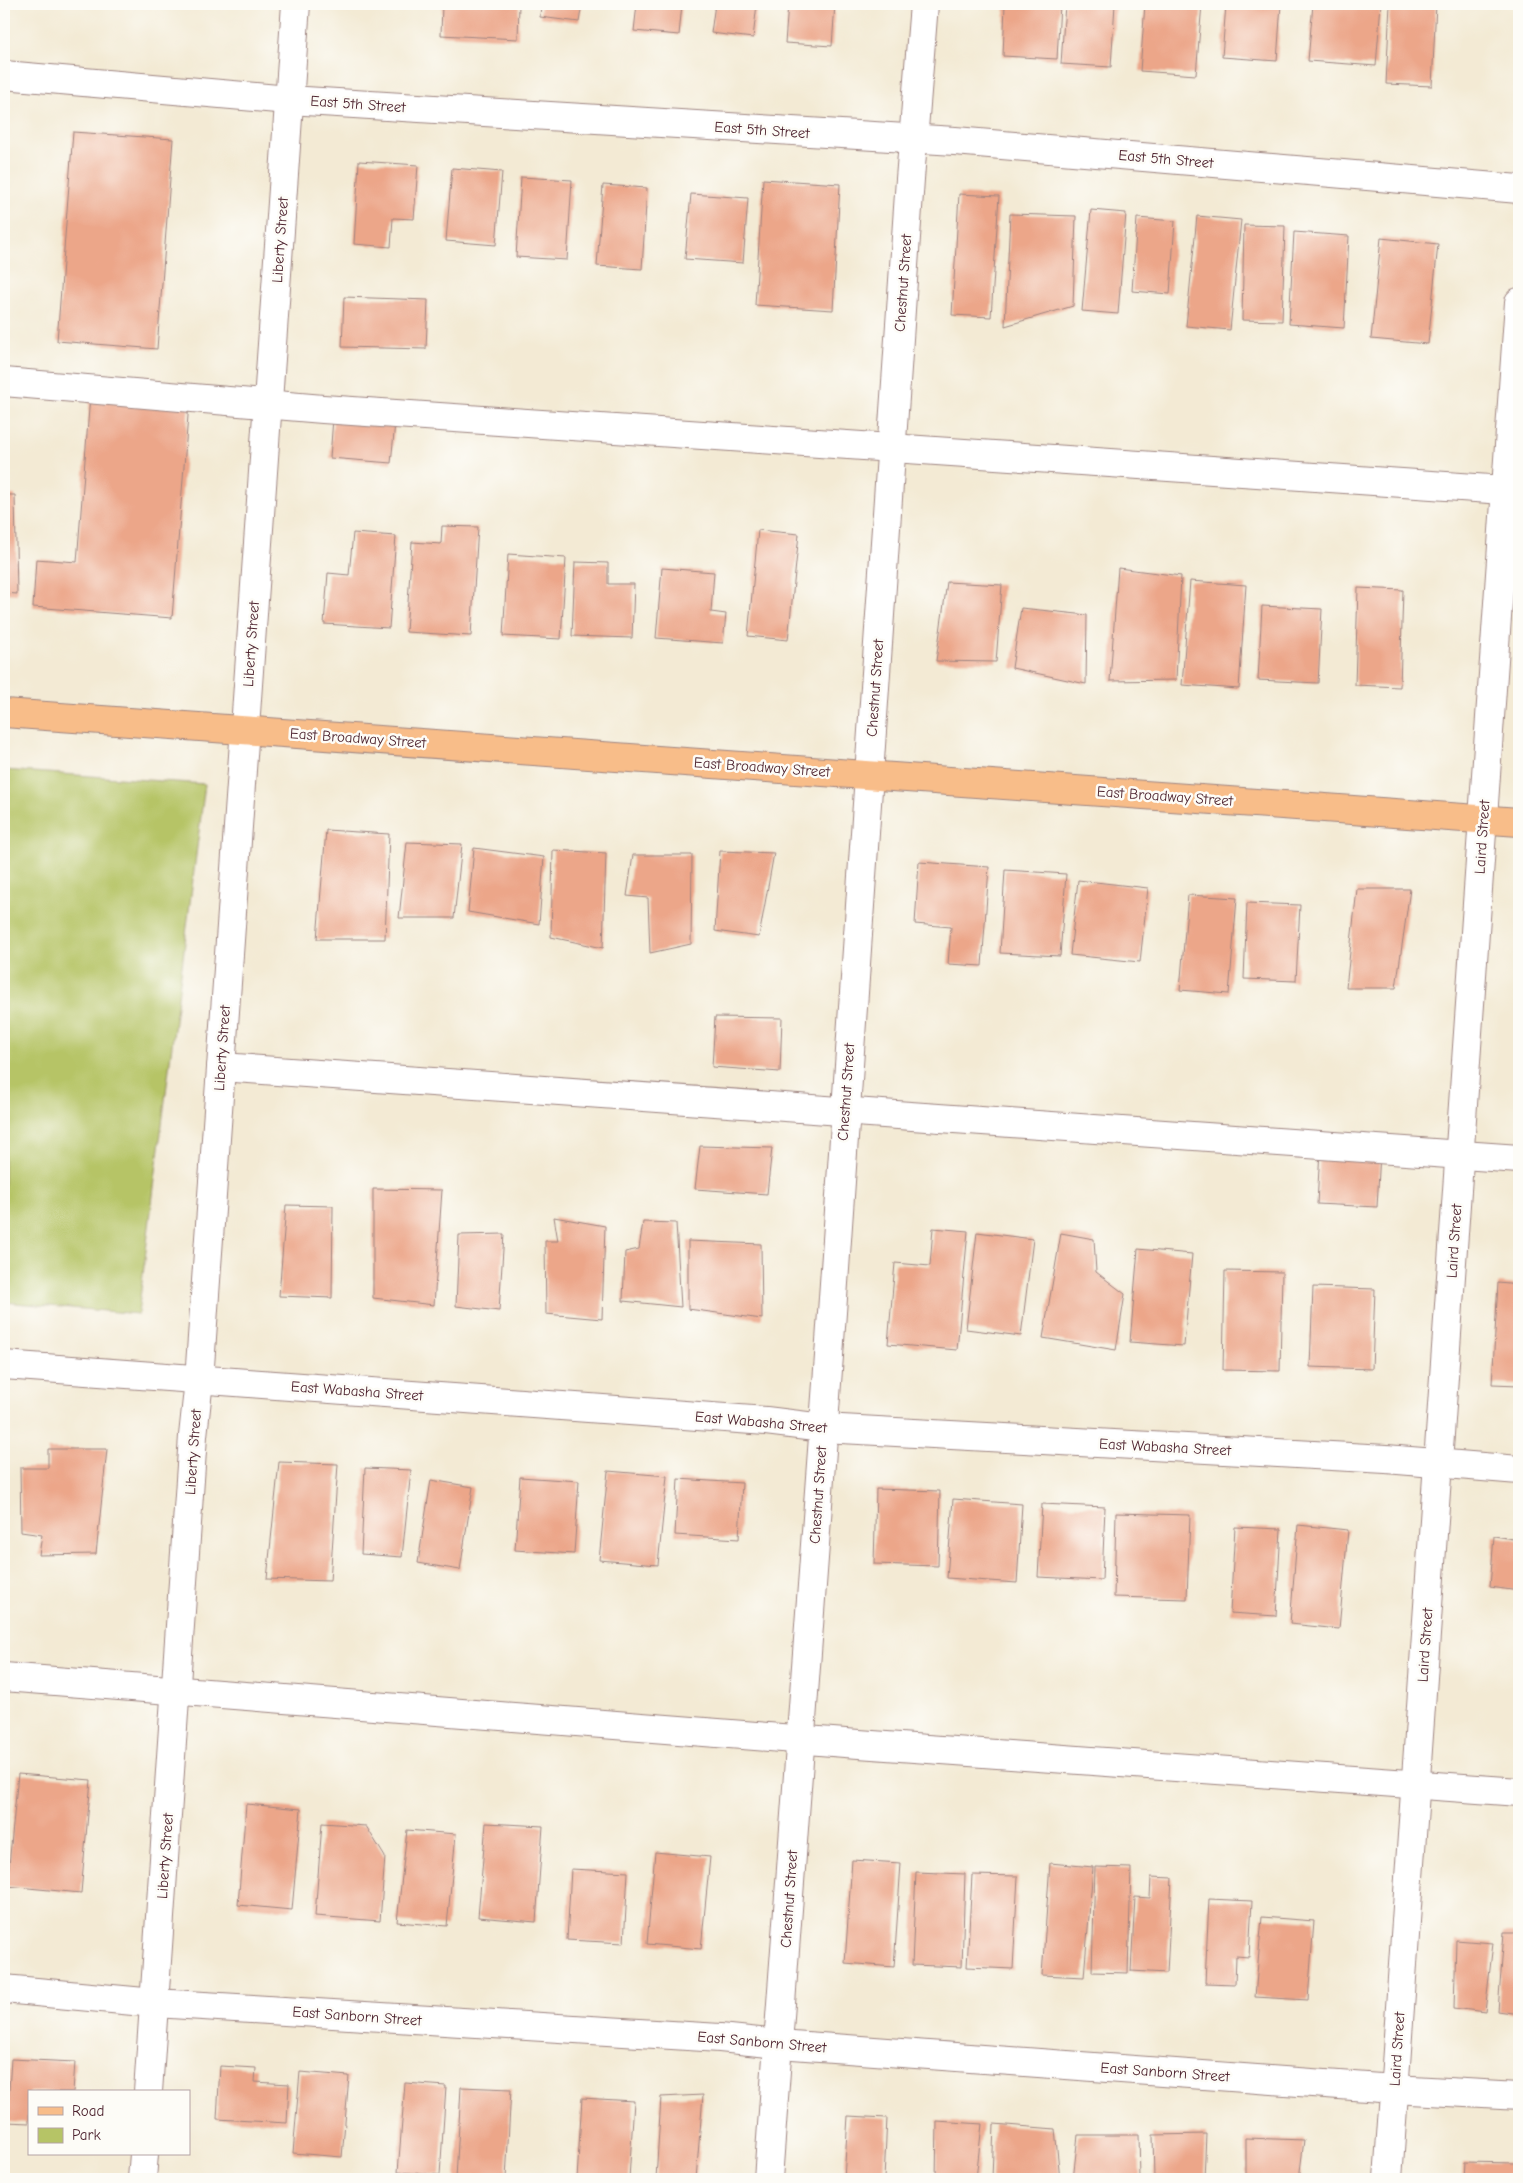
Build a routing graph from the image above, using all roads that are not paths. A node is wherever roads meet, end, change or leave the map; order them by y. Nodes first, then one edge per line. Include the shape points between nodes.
1 (296, 4) edge
2 (924, 4) edge
3 (4, 76) edge
4 (289, 100) junction
5 (914, 140) junction
6 (1519, 190) edge
7 (1519, 302) edge
8 (4, 382) edge
9 (268, 405) junction
10 (892, 449) junction
11 (1513, 490) edge
12 (4, 713) edge
13 (245, 730) junction
14 (869, 775) junction
15 (1483, 819) junction
16 (1519, 822) edge
17 (221, 1067) junction
18 (845, 1110) junction
19 (1460, 1156) junction
20 (1519, 1159) edge
21 (4, 1365) edge
22 (199, 1380) junction
23 (823, 1428) junction
24 (1438, 1464) junction
25 (1519, 1470) edge
26 (4, 1678) edge
27 (177, 1690) junction
28 (800, 1740) junction
29 (1416, 1785) junction
30 (1519, 1792) edge
31 (4, 1989) edge
32 (155, 2003) junction
33 (779, 2044) junction
34 (1394, 2089) junction
35 (148, 2090) edge
36 (1519, 2096) edge
37 (144, 2156) edge
38 (142, 2179) edge
39 (768, 2179) edge
40 (1388, 2179) edge

1 - 4 street, Liberty Street
2 - 5 street, Chestnut Street
3 - 4 street, East 5th Street
4 - 5 street, East 5th Street
4 - 9 street, Liberty Street
5 - 6 street, East 5th Street
5 - 10 street, Chestnut Street
7 - 11 street, Laird Street
8 - 9 street
9 - 10 street
9 - 13 street, Liberty Street
10 - 11 street
10 - 14 street, Chestnut Street
11 - 15 street, Laird Street
12 - 13 main road, East Broadway Street
13 - 14 main road, East Broadway Street
13 - 17 street, Liberty Street
14 - 15 main road, East Broadway Street
14 - 18 street, Chestnut Street
15 - 16 main road, East Broadway Street
15 - 19 street, Laird Street
17 - 18 street
17 - 22 street, Liberty Street
18 - 19 street
18 - 23 street, Chestnut Street
19 - 20 street
19 - 24 street, Laird Street
21 - 22 street, East Wabasha Street
22 - 23 street, East Wabasha Street via 766,1421
22 - 27 street, Liberty Street
23 - 24 street, East Wabasha Street
23 - 28 street, Chestnut Street
24 - 25 street, East Wabasha Street
24 - 29 street, Laird Street
26 - 27 street
27 - 28 street
27 - 32 street, Liberty Street
28 - 29 street
28 - 33 street, Chestnut Street
29 - 30 street
29 - 34 street, Laird Street
31 - 32 street, East Sanborn Street
32 - 33 street, East Sanborn Street
32 - 35 street, Liberty Street
33 - 34 street, East Sanborn Street
33 - 39 street, Chestnut Street
34 - 36 street, East Sanborn Street
34 - 40 street, Laird Street
37 - 38 street

